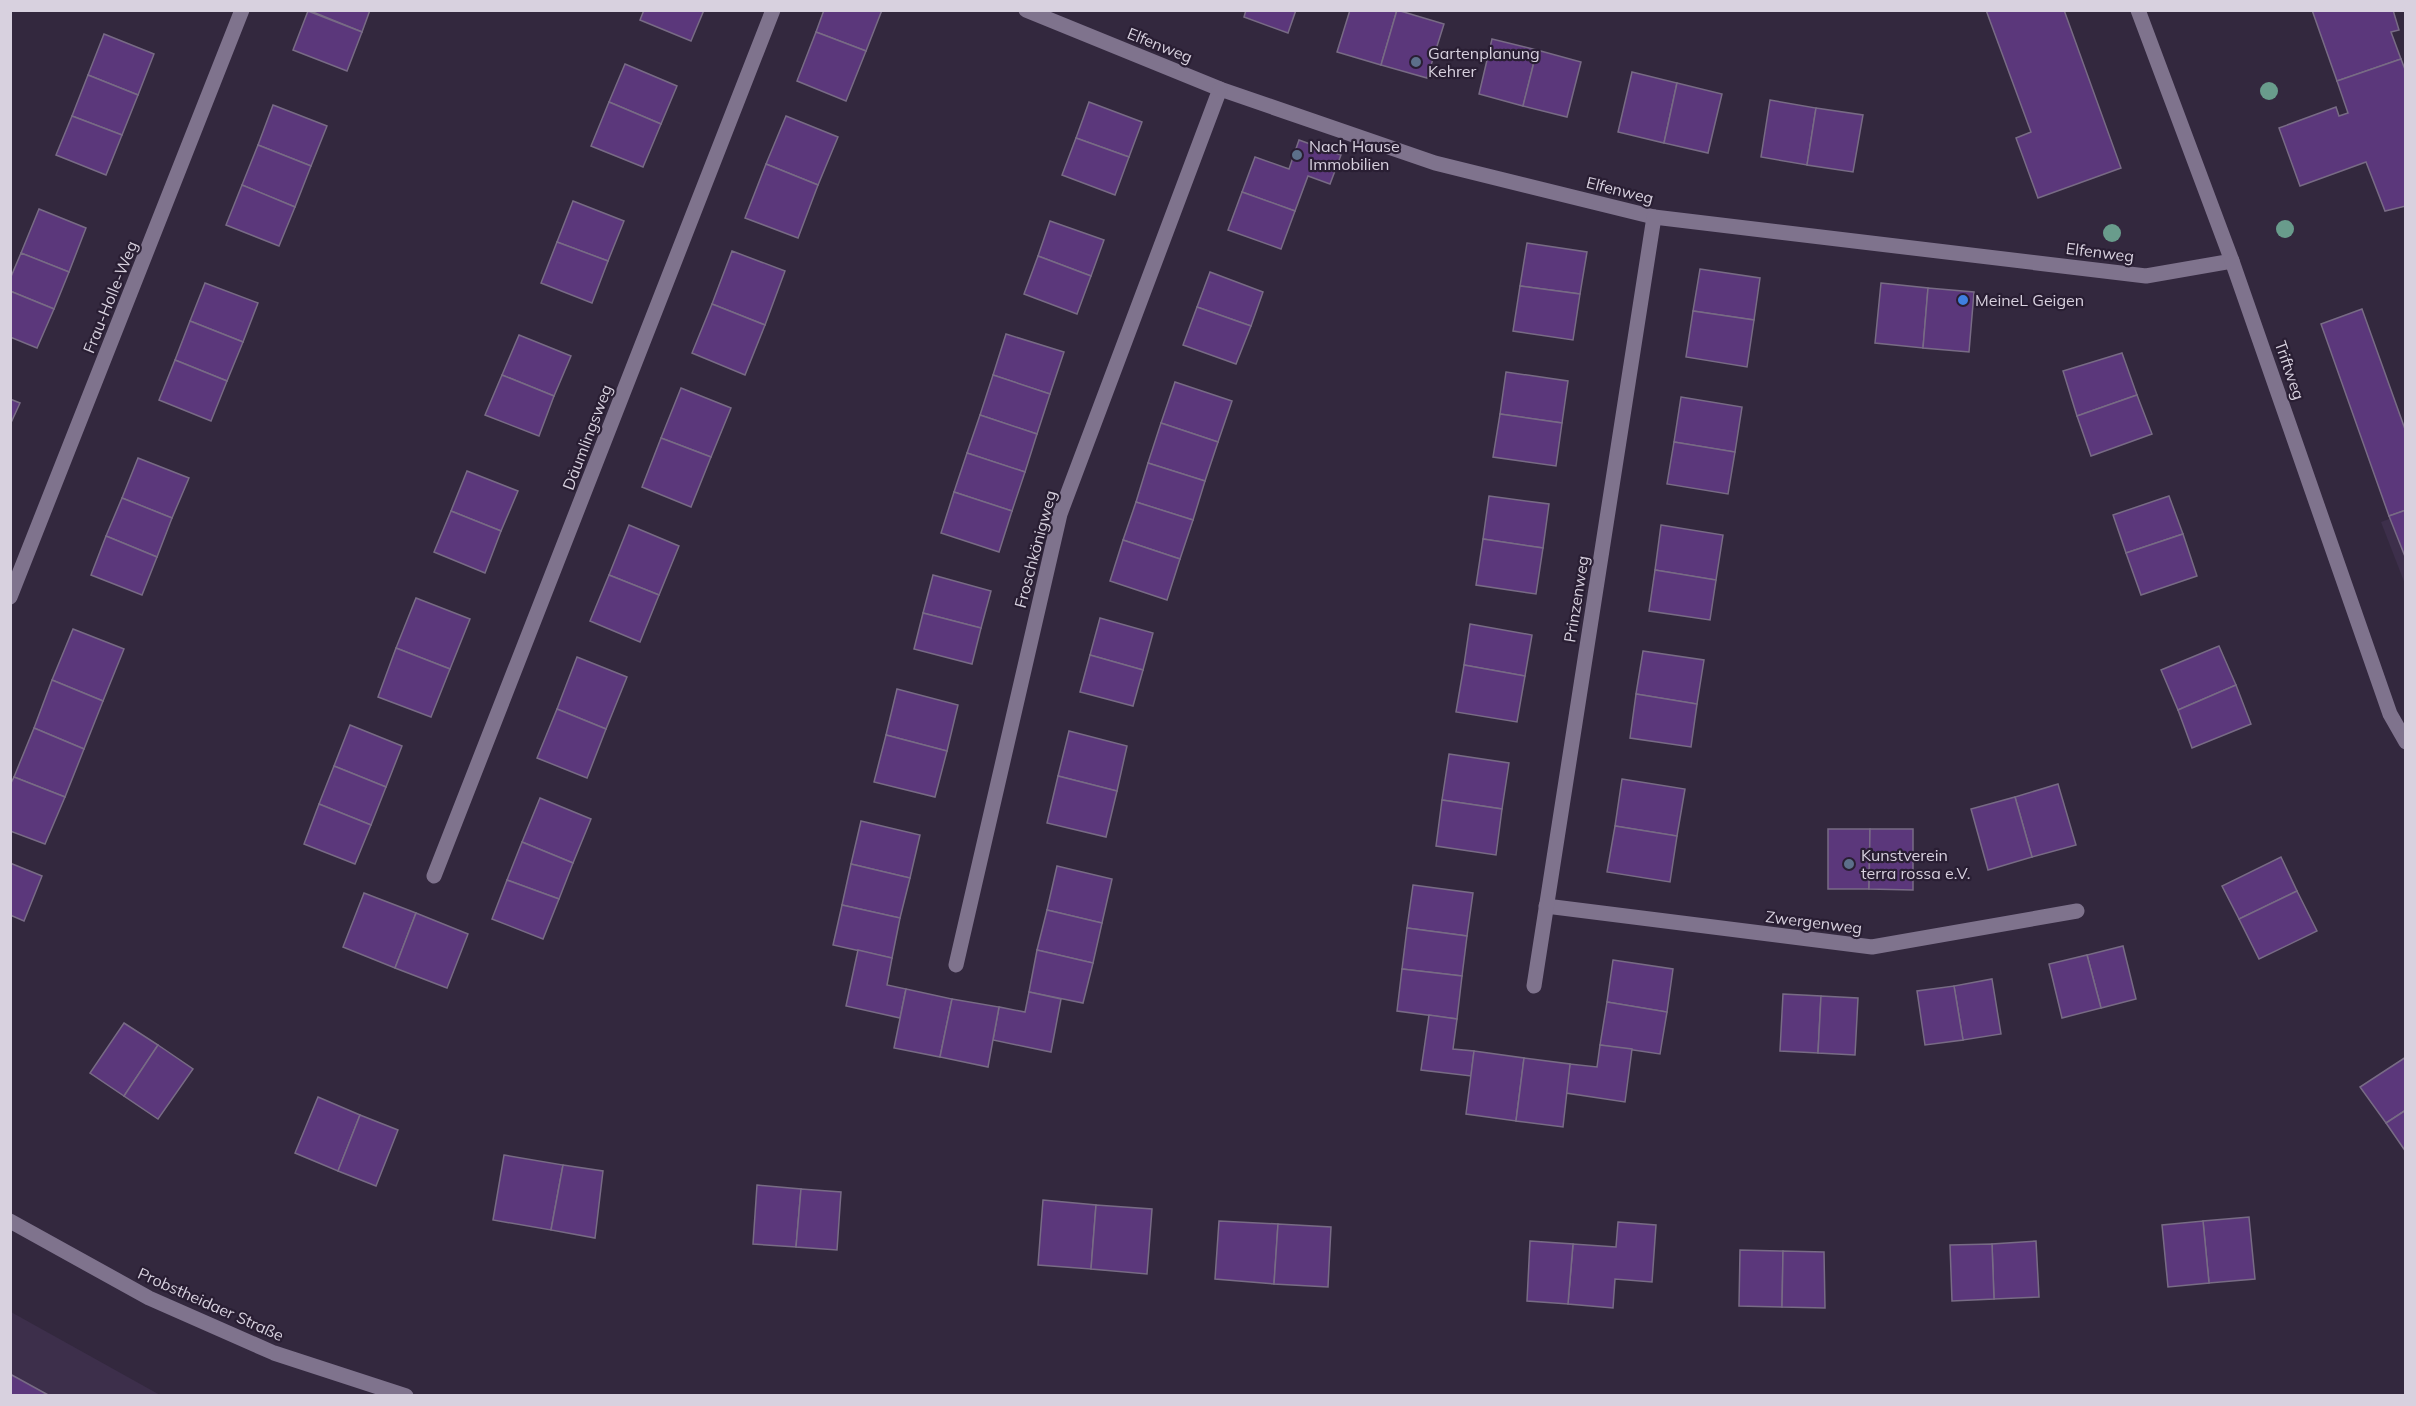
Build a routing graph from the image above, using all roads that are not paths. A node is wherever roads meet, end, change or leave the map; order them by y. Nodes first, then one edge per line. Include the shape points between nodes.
1 (242, 10) edge
2 (773, 10) edge
3 (1026, 10) edge
4 (2138, 10) edge
5 (1220, 89) junction
6 (1654, 217) junction
7 (2232, 261) junction
8 (10, 597) edge
9 (2406, 742) edge
10 (434, 876) dead end
11 (1546, 906) junction
12 (2077, 911) dead end
13 (956, 965) dead end
14 (1534, 986) dead end
15 (10, 1221) edge
16 (406, 1395) edge

1 - 8 street, Frau-Holle-Weg
2 - 10 street, Däumlingsweg
3 - 5 street, Elfenweg
4 - 7 street, Triftweg
5 - 6 street, Elfenweg via 1436,163
5 - 13 street, Froschkönigweg via 1060,514
6 - 7 street, Elfenweg via 2146,276
6 - 11 street, Prinzenweg
7 - 9 street, Triftweg via 2390,714
11 - 12 street, Zwergenweg via 1872,947
11 - 14 street, Prinzenweg
15 - 16 street, Probstheidaer Straße via 149,1298 264,1349

